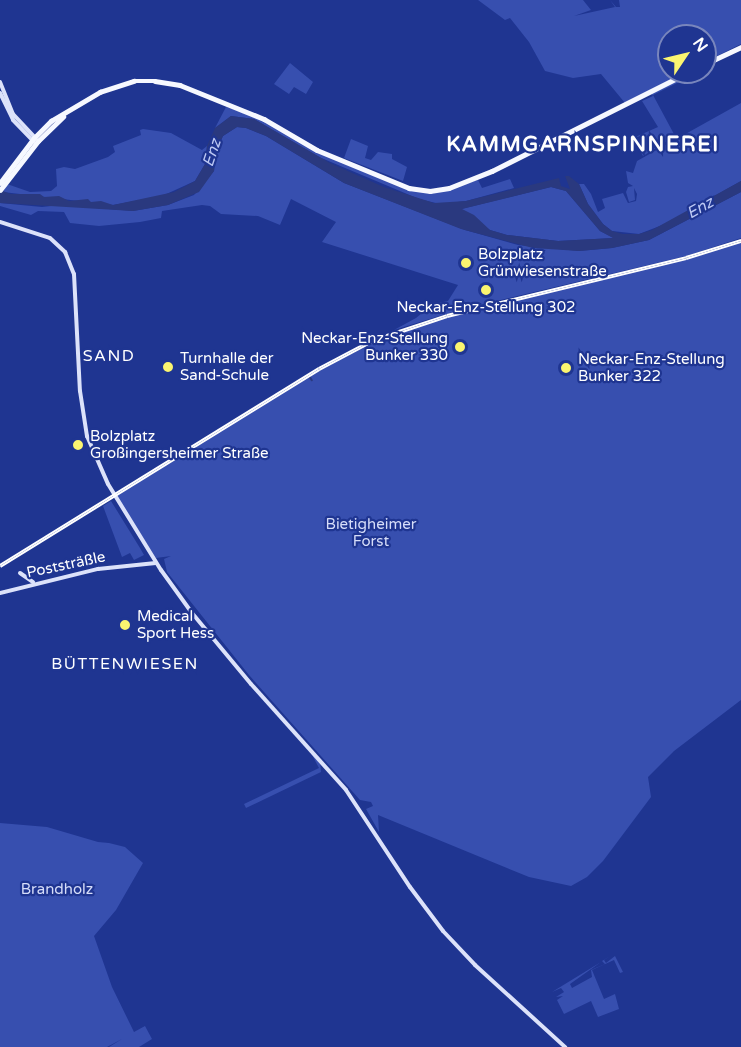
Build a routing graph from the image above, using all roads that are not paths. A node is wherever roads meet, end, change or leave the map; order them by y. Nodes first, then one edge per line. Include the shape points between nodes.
1 (741, 47) edge
2 (717, 58) edge
3 (0, 82) edge
4 (665, 84) edge
5 (1, 90) edge
6 (27, 133) junction
7 (35, 141) junction
8 (26, 148) junction
9 (19, 162) junction
10 (0, 183) edge
11 (0, 190) edge
12 (0, 222) edge
13 (145, 547) junction
14 (155, 562) junction
15 (144, 563) junction
16 (139, 565) junction
17 (20, 573) dead end
18 (49, 580) junction
19 (0, 593) edge
20 (565, 1047) edge

1 - 2 main road
3 - 5 main road
4 - 7 main road via 506,164 454,186 430,191 409,188 313,148 257,116 165,82 140,81 100,92 51,121
5 - 6 main road via 11,115
6 - 7 main road
6 - 8 main road
7 - 8 main road
7 - 9 main road
8 - 9 main road
9 - 10 main road
9 - 11 main road
12 - 13 main road via 53,240 64,249 74,274 85,427 108,484
13 - 14 main road
13 - 15 main road
14 - 15 main road, Poststräßle
14 - 16 main road, Poststräßle
14 - 20 main road via 192,614 346,790 439,926 475,965
15 - 16 main road, Poststräßle
16 - 18 main road, Poststräßle
17 - 18 main road via 31,582
18 - 19 main road, Poststräßle

